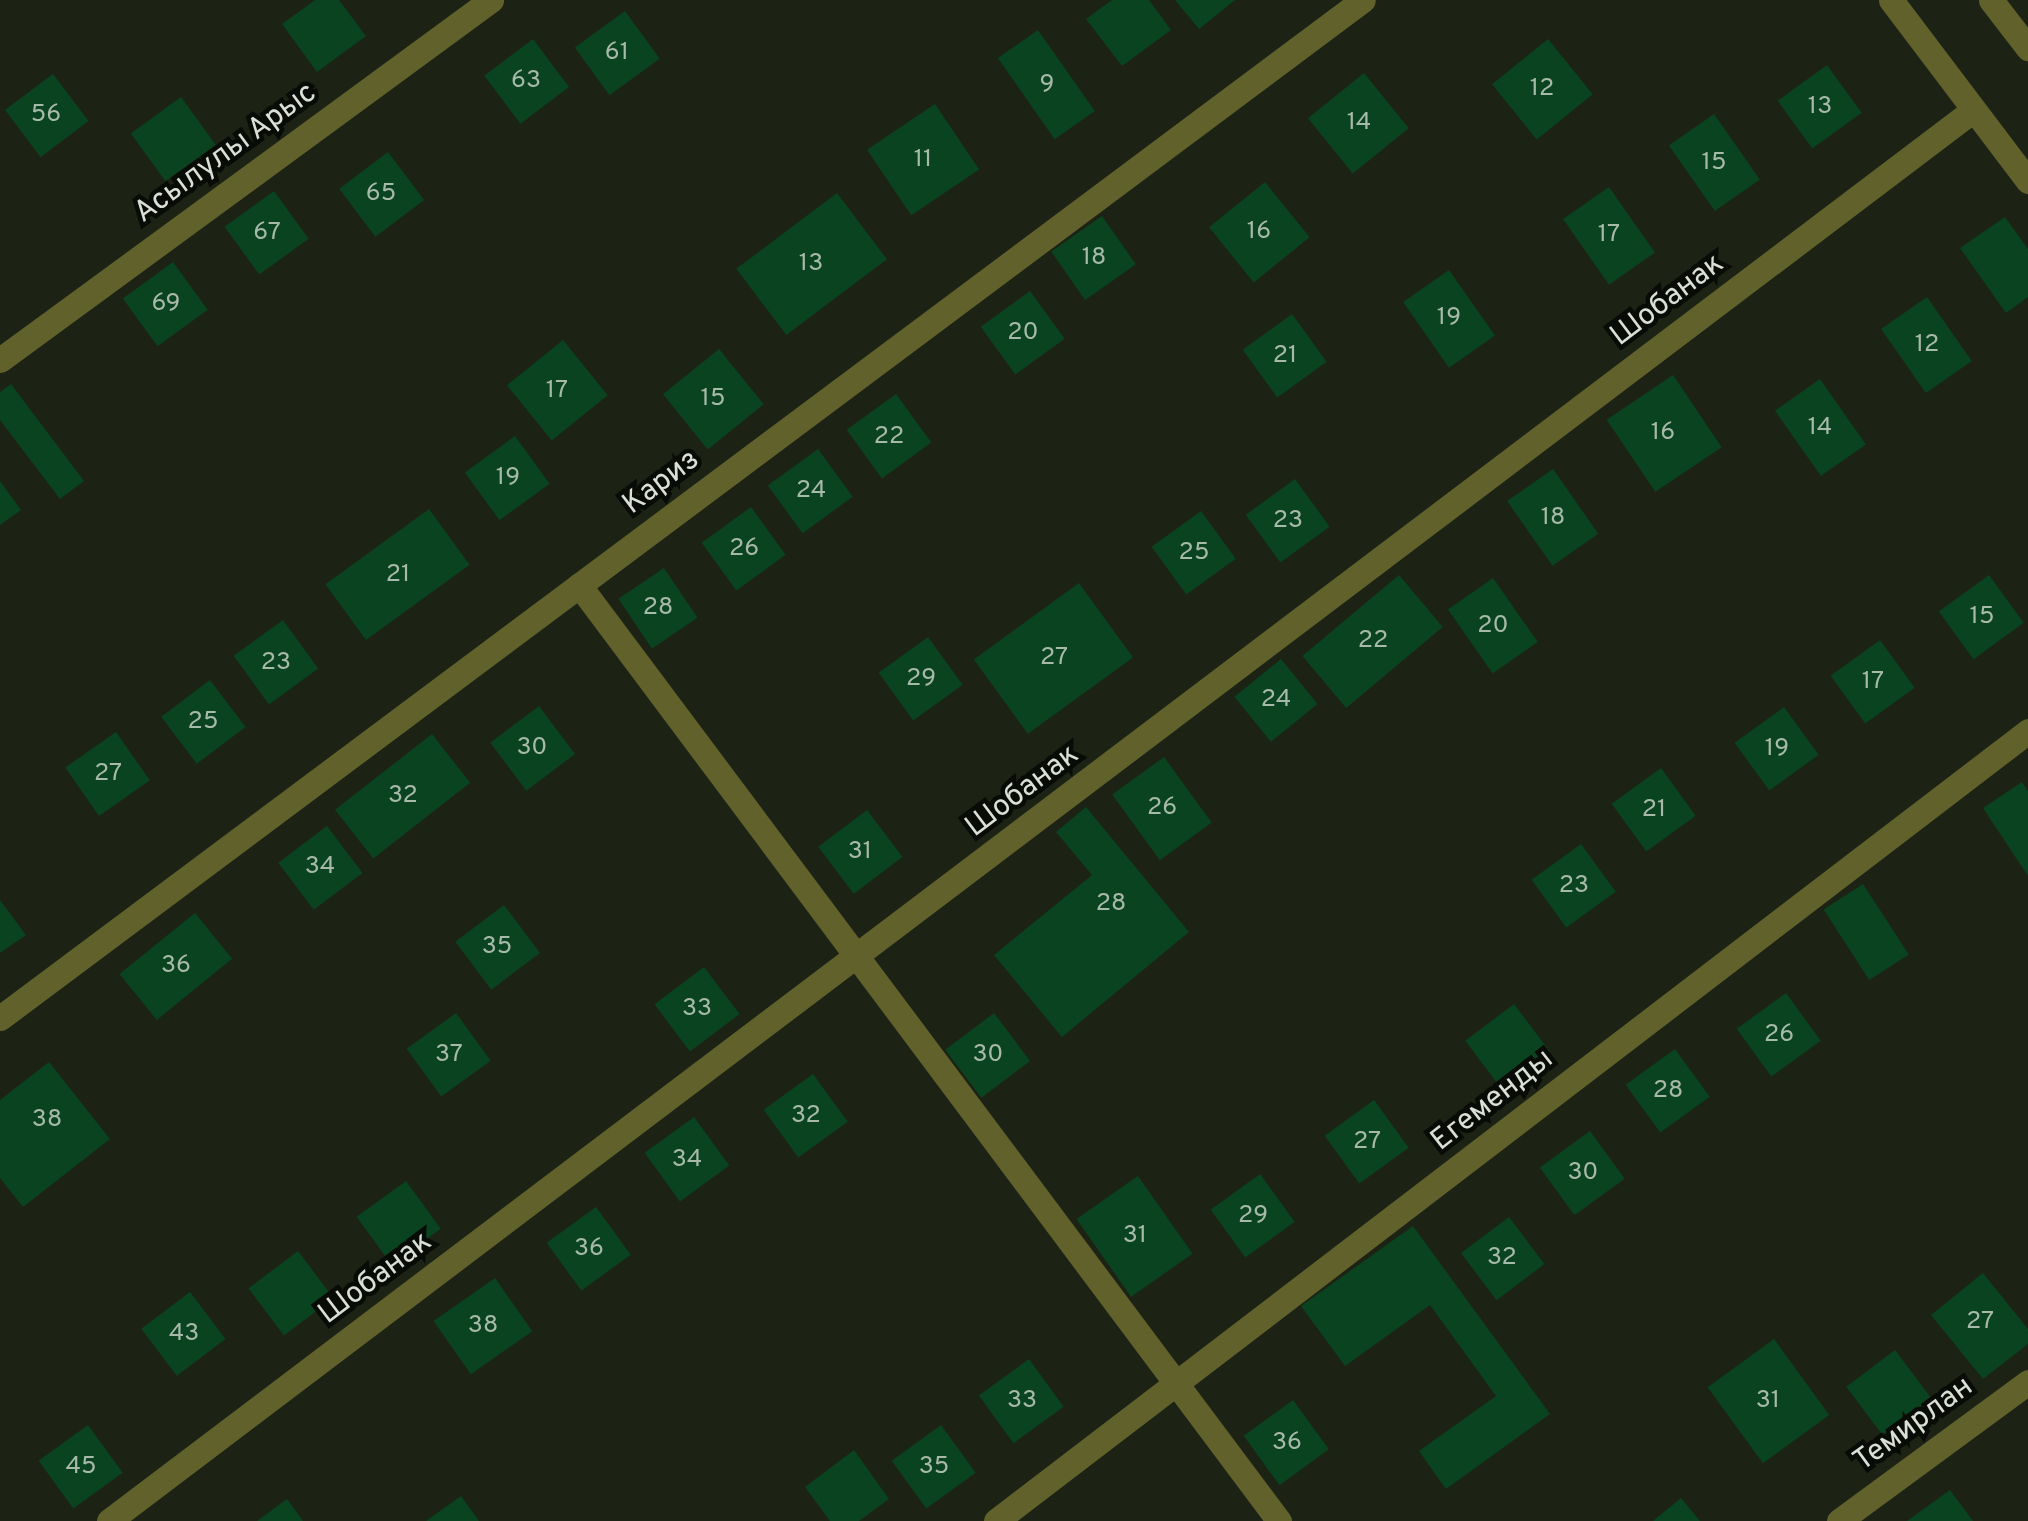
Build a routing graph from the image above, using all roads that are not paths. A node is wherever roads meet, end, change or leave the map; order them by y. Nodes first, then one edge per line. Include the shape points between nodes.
1 (491, 0) edge
2 (1363, 0) edge
3 (1891, 0) edge
4 (1990, 0) edge
5 (2028, 48) edge
6 (1973, 110) junction
7 (2028, 182) edge
8 (0, 360) edge
9 (579, 585) junction
10 (2028, 731) edge
11 (859, 957) junction
12 (0, 1018) edge
13 (2028, 1382) edge
14 (1179, 1384) junction
15 (110, 1521) edge
16 (996, 1521) edge
17 (1279, 1521) edge
18 (1839, 1521) edge

1 - 8 street, Асылулы Арыс
2 - 9 street, Кариз
3 - 6 street
4 - 5 street
6 - 7 street
6 - 11 street, Шобанак
9 - 11 street
9 - 12 street, Кариз
10 - 14 street, Егеменды
11 - 14 street
11 - 15 street, Шобанак
13 - 18 street, Темирлан
14 - 16 street, Егеменды
14 - 17 street

